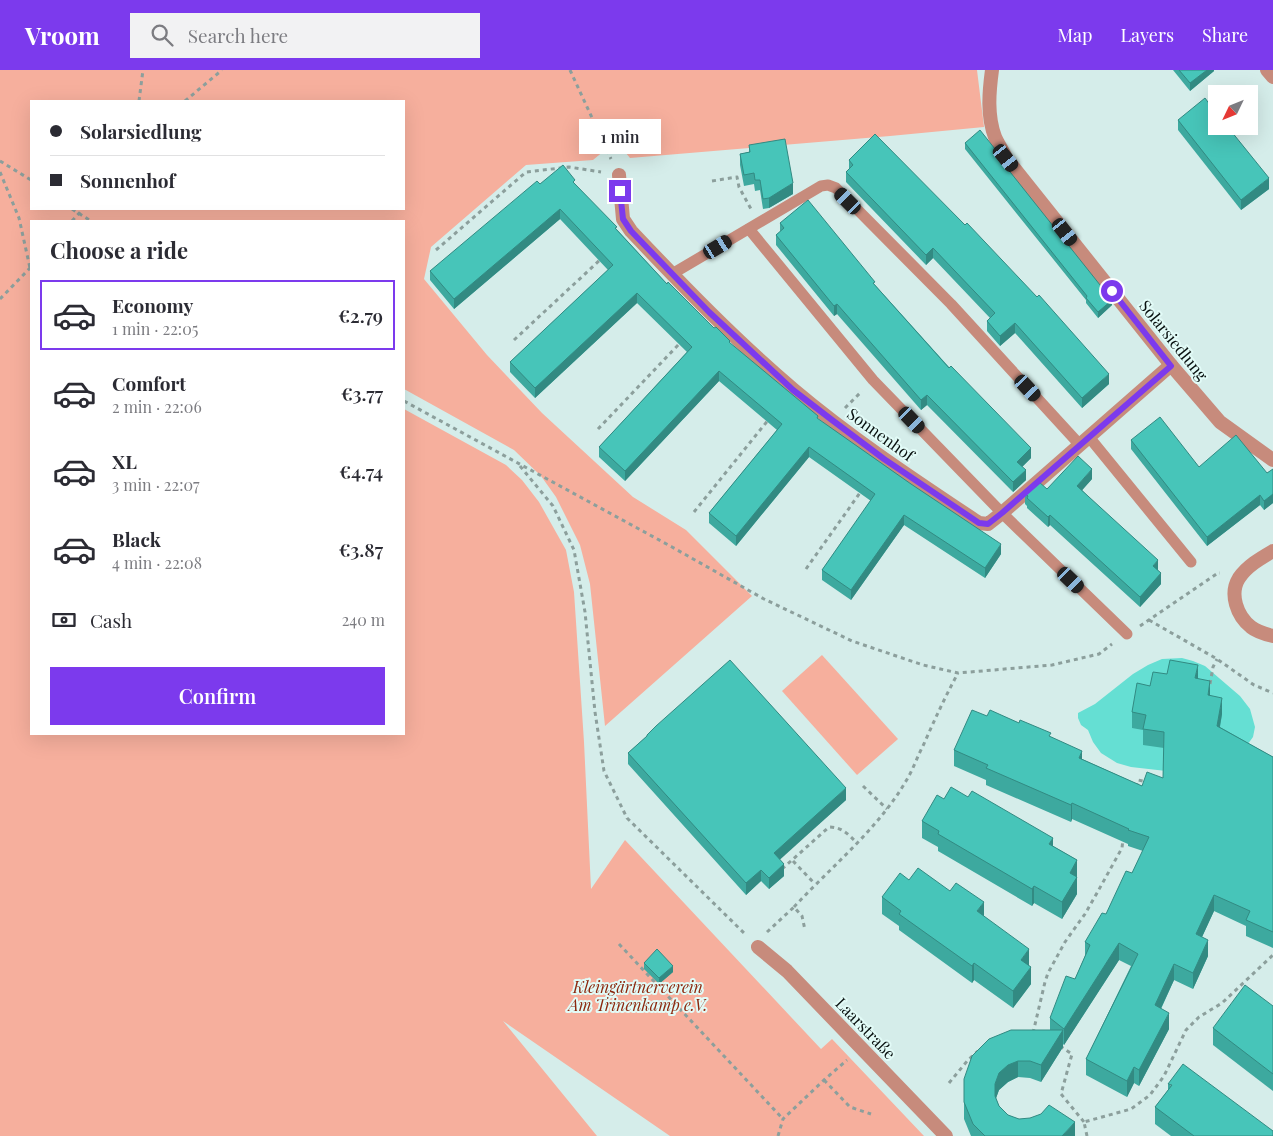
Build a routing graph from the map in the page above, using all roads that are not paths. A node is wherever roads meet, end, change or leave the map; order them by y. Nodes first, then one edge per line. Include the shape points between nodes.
1 (992, 70) edge
2 (1267, 70) edge
3 (1273, 77) edge
4 (618, 175) road end
5 (754, 226) junction
6 (672, 274) junction
7 (1171, 366) junction
8 (1084, 441) junction
9 (1273, 460) edge
10 (1002, 513) junction
11 (1273, 551) edge
12 (1191, 562) dead end
13 (1127, 634) road end
14 (1273, 636) edge
15 (758, 947) road end
16 (946, 1136) edge

1 - 7 street, Solarsiedlung via 990,112 995,137 1006,158
2 - 3 street
4 - 6 street, Sonnenhof via 623,219
5 - 6 lane
5 - 8 lane via 821,186 836,188
5 - 10 lane via 873,380
6 - 10 street, Sonnenhof via 793,390 884,459 979,523 988,524
7 - 8 street, Sonnenhof
7 - 9 street, Solarsiedlung via 1220,422
8 - 10 street, Sonnenhof
8 - 12 lane
10 - 13 lane
11 - 14 street via 1246,571 1234,589 1235,604 1241,616 1251,628
15 - 16 street, Laarstraße via 787,970

